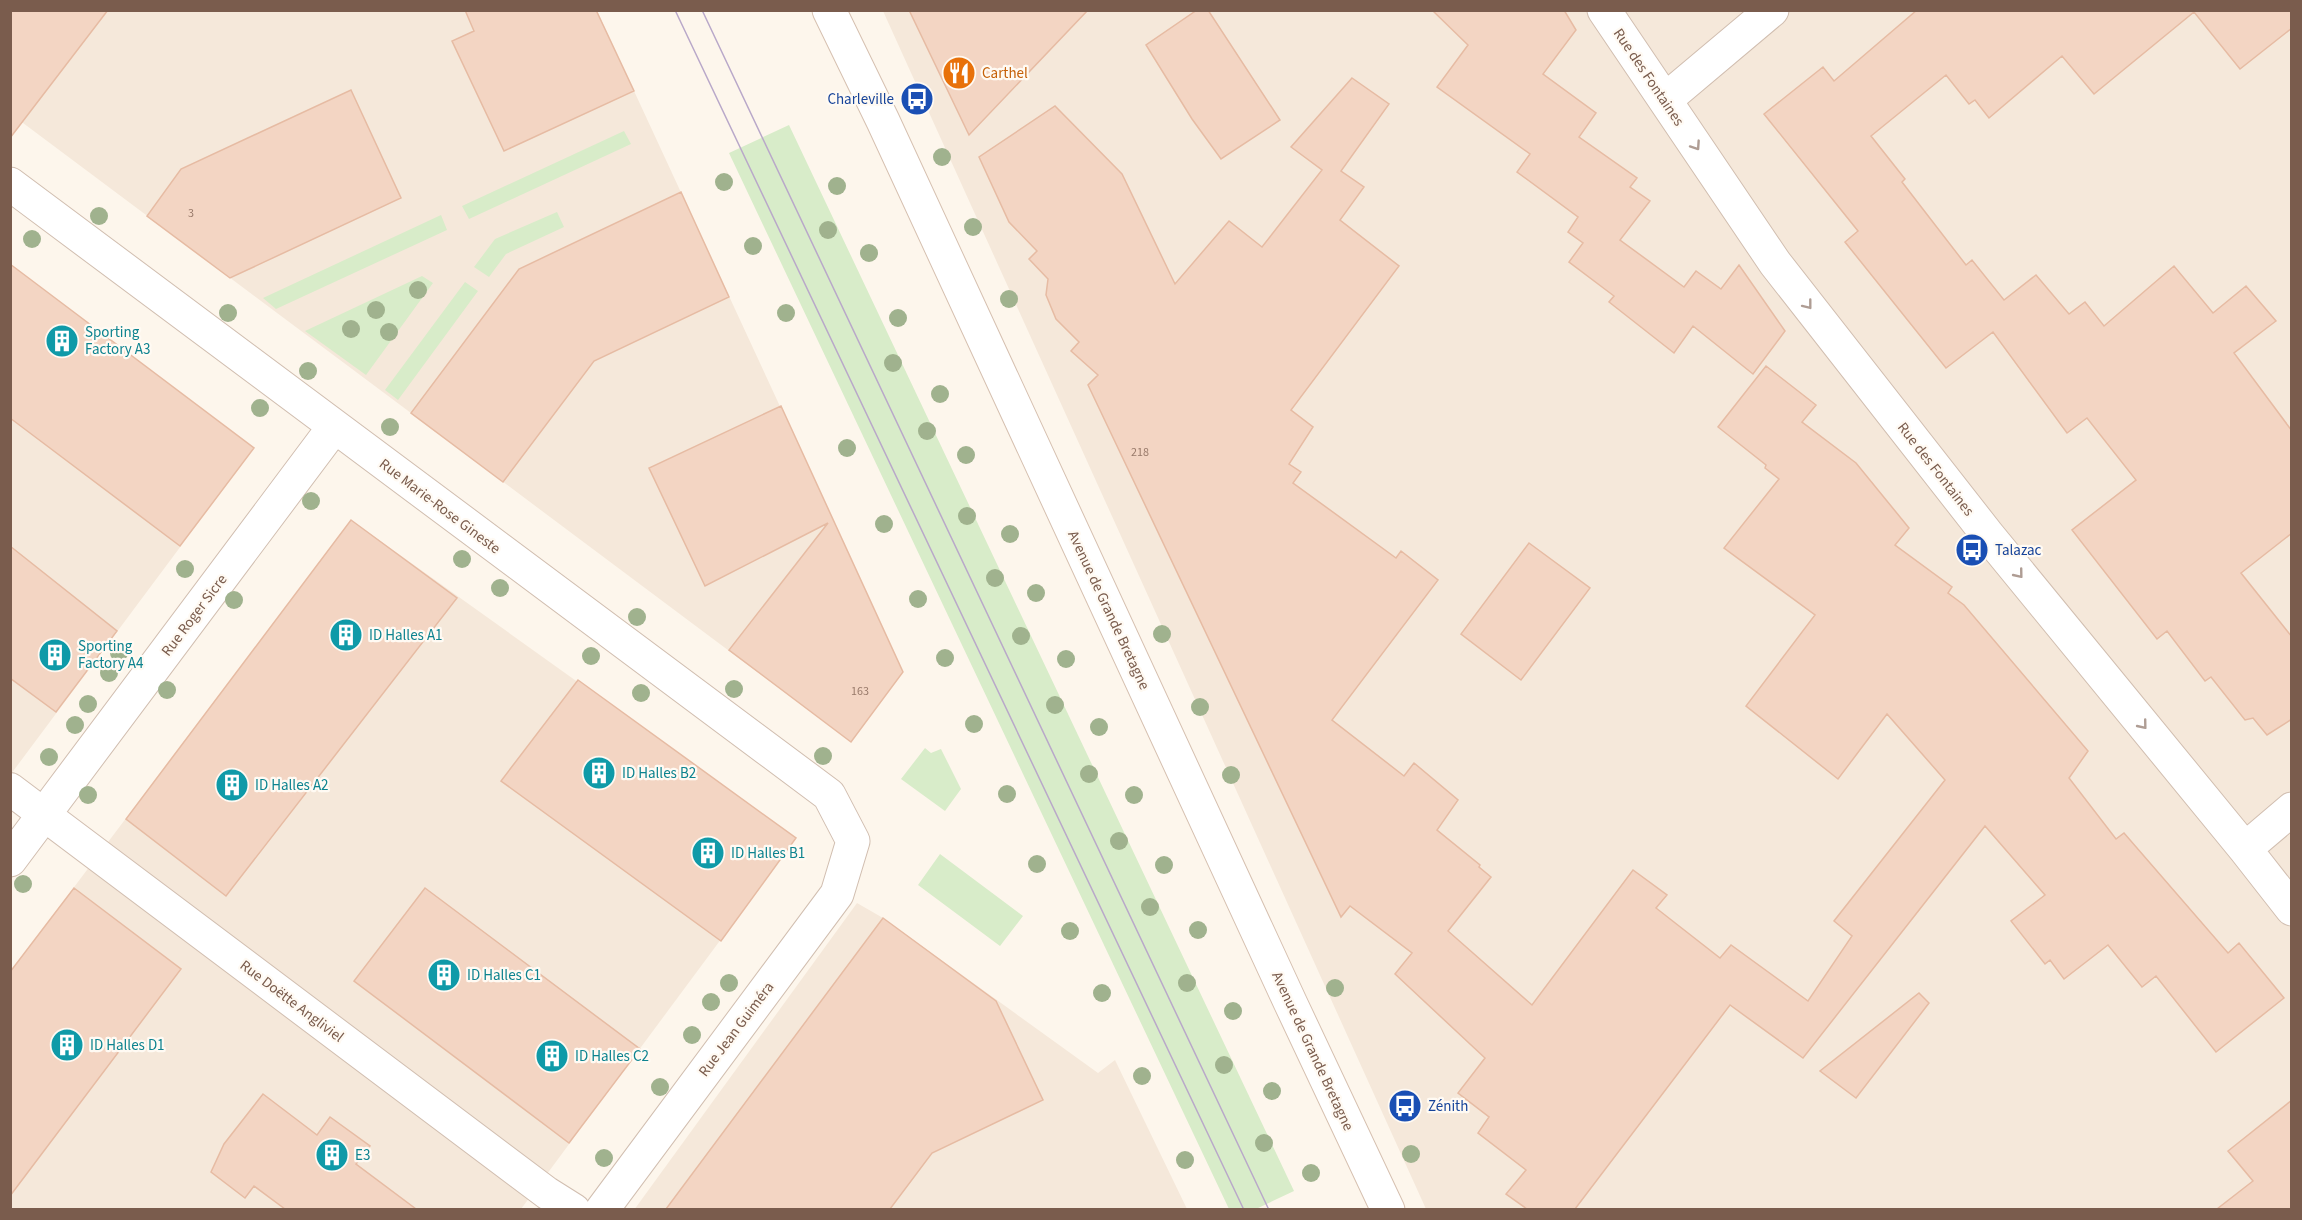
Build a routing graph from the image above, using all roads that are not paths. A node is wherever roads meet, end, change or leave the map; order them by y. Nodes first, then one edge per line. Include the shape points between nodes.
1 (829, 10) edge
2 (1604, 10) edge
3 (1772, 10) edge
4 (1665, 100) junction
5 (10, 184) edge
6 (334, 427) junction
7 (10, 789) edge
8 (2292, 809) edge
9 (44, 814) junction
10 (853, 840) joint
11 (2245, 849) junction
12 (10, 860) edge
13 (2292, 909) edge
14 (574, 1209) edge
15 (602, 1209) edge
16 (1388, 1209) edge

1 - 16 street, Avenue de Grande Bretagne
2 - 4 street, Rue des Fontaines
3 - 4 street
4 -> 11 street, Rue des Fontaines via 1775,263 1987,534
5 - 6 street, Rue Marie-Rose Gineste
6 - 9 street, Rue Roger Sicre
6 - 10 street, Rue Marie-Rose Gineste via 829,795
7 - 9 street, Rue Doëtte Angliviel
8 - 11 street
9 - 12 street, Rue Roger Sicre
9 - 14 street, Rue Doëtte Angliviel via 547,1193
10 - 15 street, Rue Jean Guiméra via 837,894
11 - 13 street, Rue des Fontaines

